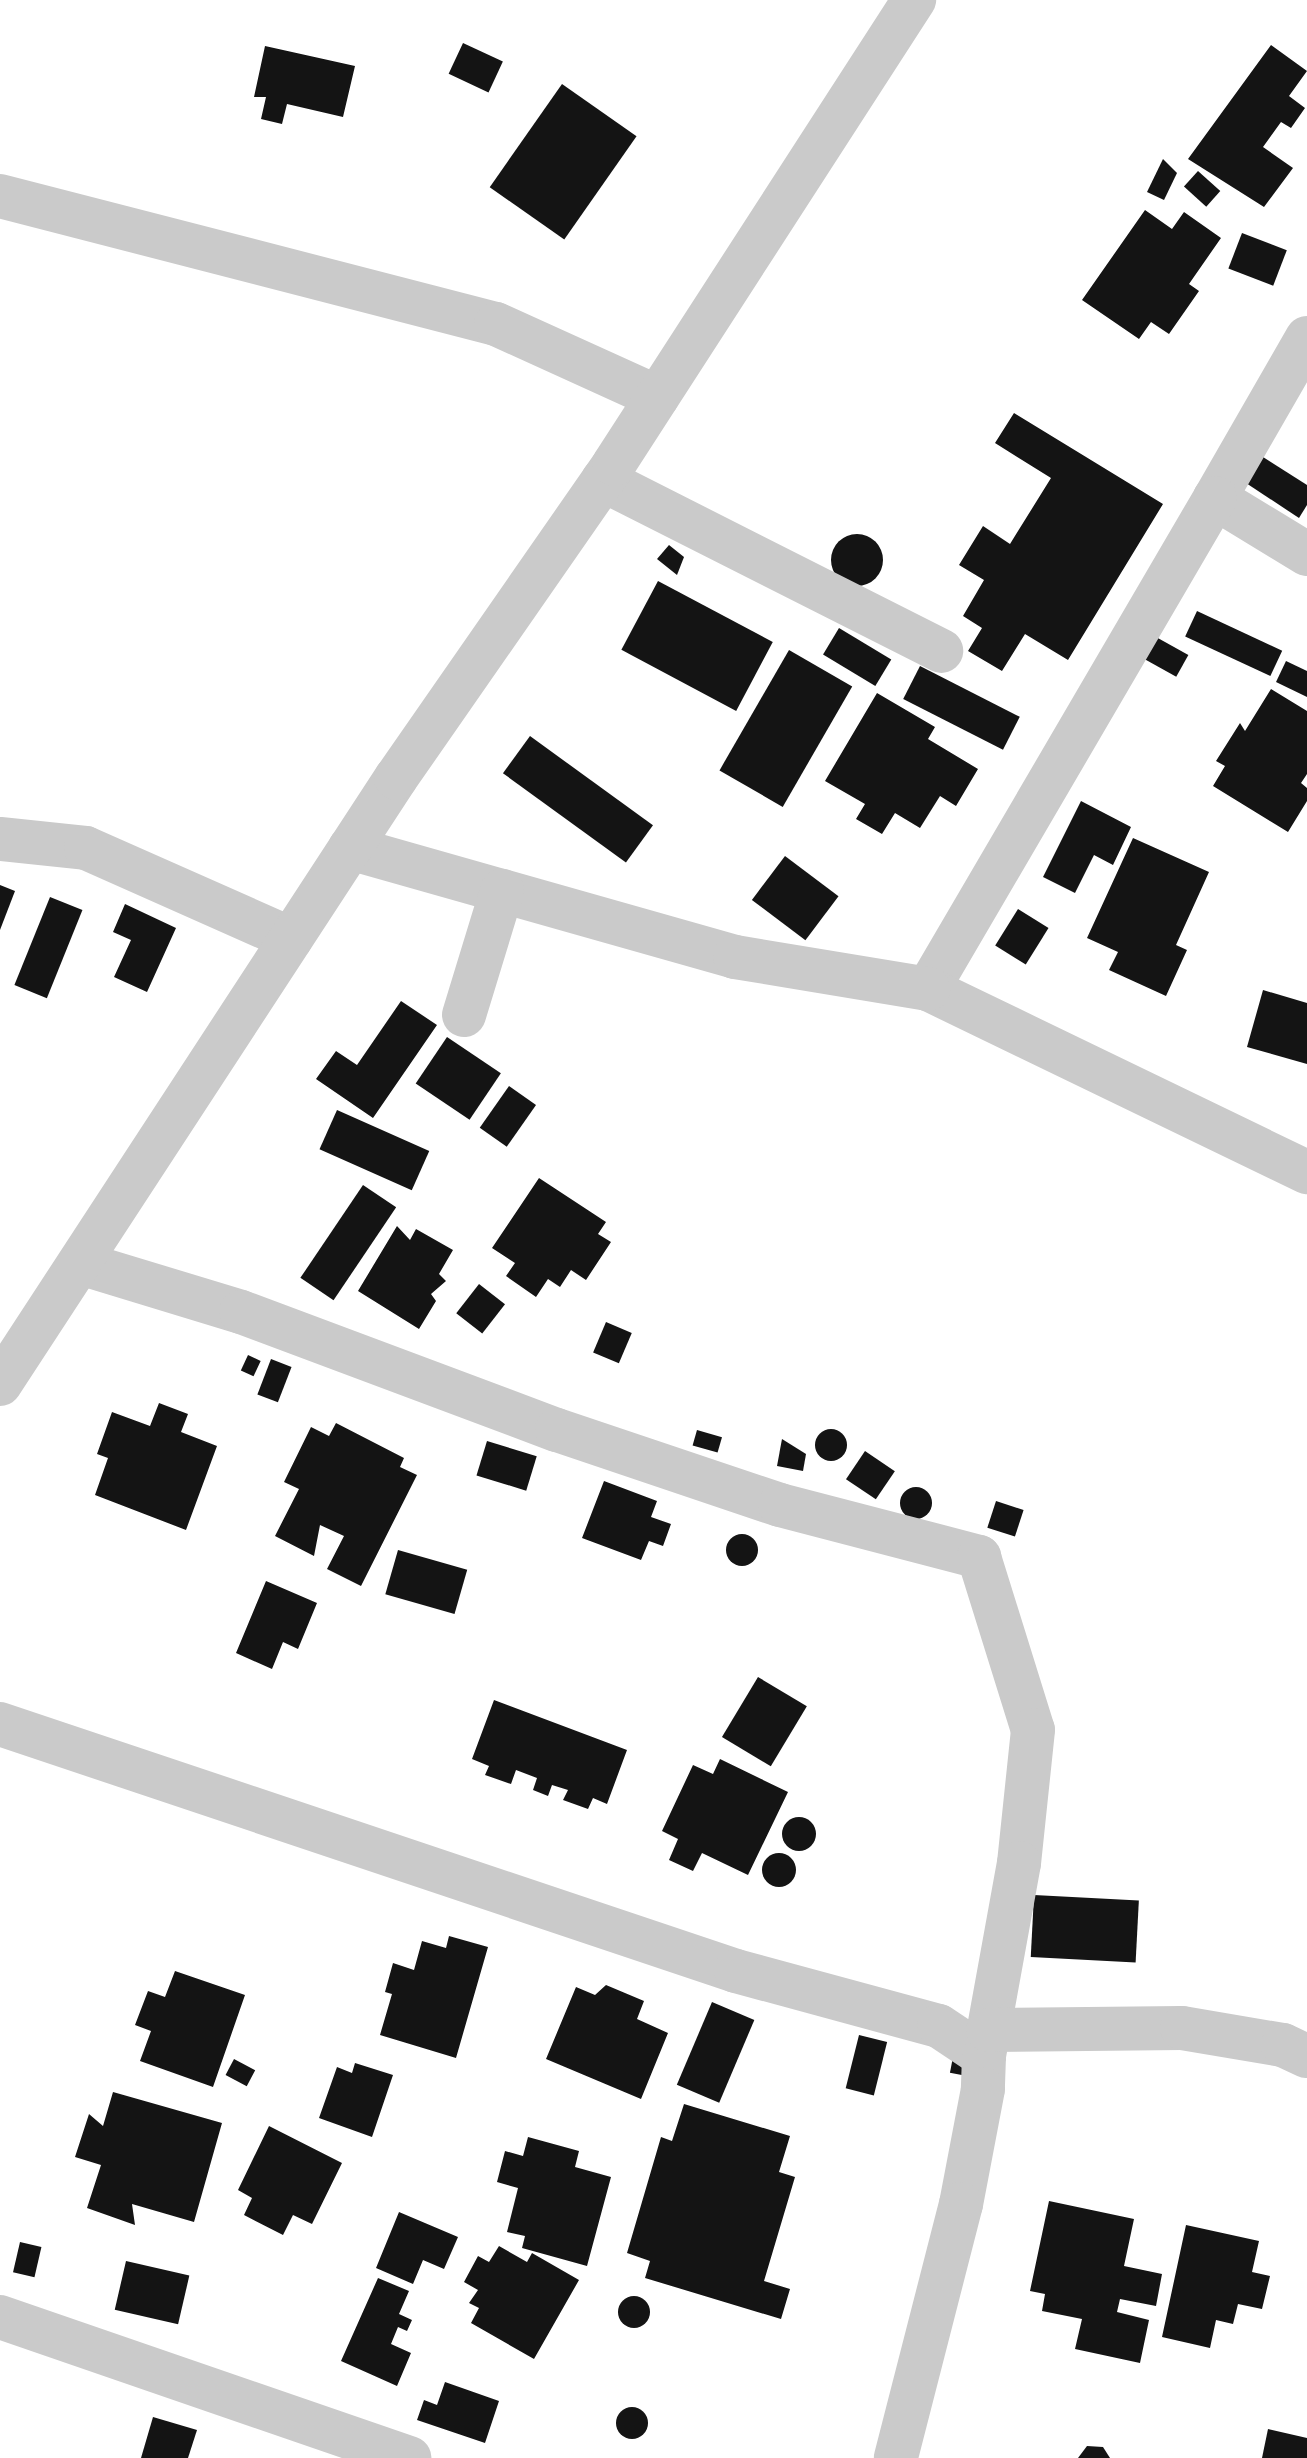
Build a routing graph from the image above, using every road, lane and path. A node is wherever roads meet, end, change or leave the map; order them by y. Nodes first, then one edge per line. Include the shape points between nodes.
1 (900, 3) edge
2 (0, 196) edge
3 (1307, 338) edge
4 (657, 397) junction
5 (603, 480) junction
6 (1215, 498) junction
7 (1307, 554) edge
8 (941, 651) dead end
9 (0, 839) edge
10 (350, 848) junction
11 (502, 891) junction
12 (291, 939) junction
13 (928, 989) junction
14 (464, 1015) dead end
15 (1307, 1172) edge
16 (80, 1263) junction
17 (0, 1384) edge
18 (0, 1724) edge
19 (986, 2043) junction
20 (1307, 2056) edge
21 (0, 2317) edge
22 (409, 2458) edge
23 (896, 2458) edge

1 - 4 street
2 - 4 street via 496,324
3 - 6 street
4 - 5 street
5 - 8 street
5 - 10 street
6 - 7 street
6 - 13 street
9 - 12 street via 86,848
10 - 11 street
10 - 12 street
11 - 13 street via 735,957
11 - 14 street
12 - 16 street
13 - 15 street
16 - 17 street
16 - 19 street via 241,1312 557,1430 780,1505 979,1557 1033,1730 1019,1863
18 - 19 street via 736,1971
19 - 20 street via 1182,2028 1283,2045
19 - 23 street via 983,2089 961,2204
21 - 22 street

